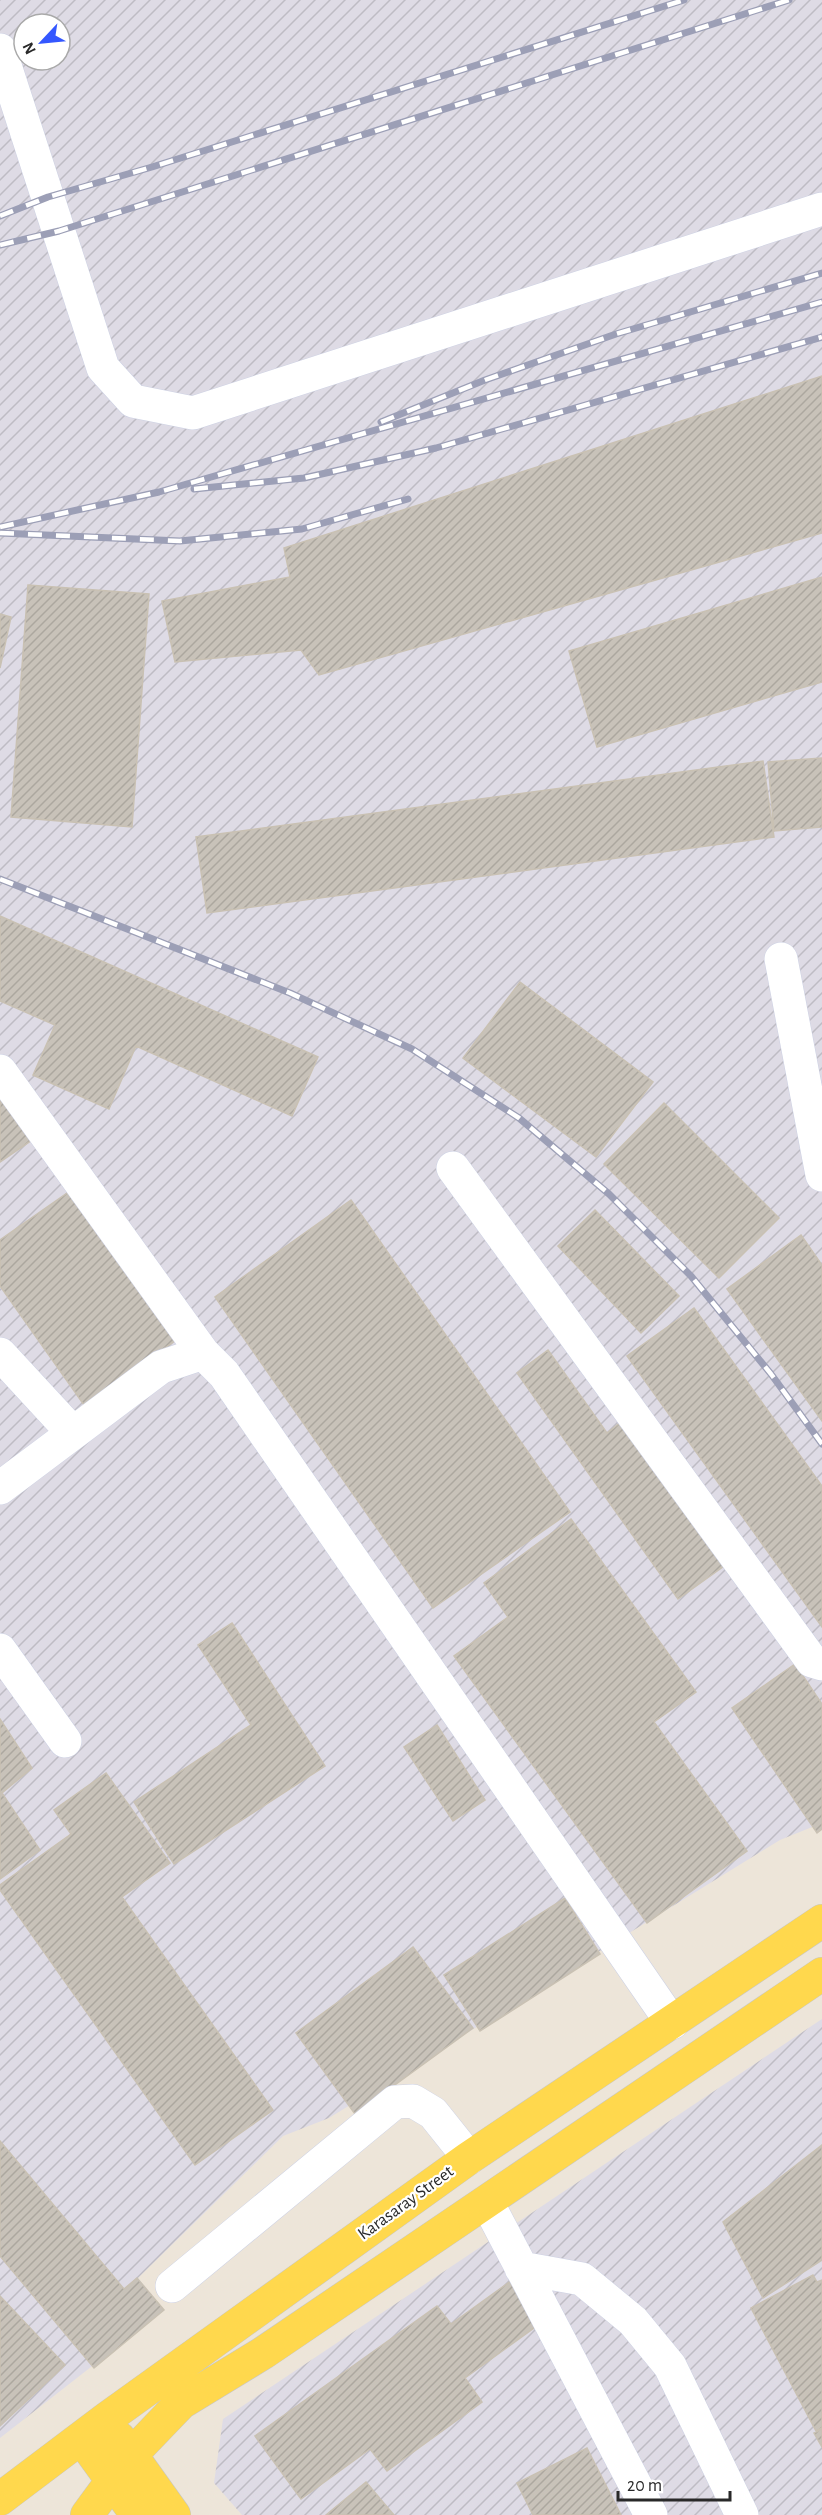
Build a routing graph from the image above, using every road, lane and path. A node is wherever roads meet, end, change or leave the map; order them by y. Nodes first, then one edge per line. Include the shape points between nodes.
1 (0, 50) edge
2 (822, 209) edge
3 (781, 959) dead end
4 (0, 1071) edge
5 (453, 1168) dead end
6 (822, 1175) edge
7 (203, 1353) junction
8 (0, 1354) edge
9 (73, 1433) junction
10 (0, 1488) edge
11 (0, 1650) edge
12 (822, 1664) edge
13 (65, 1741) dead end
14 (822, 1921) edge
15 (822, 1974) edge
16 (672, 2023) junction
17 (469, 2158) junction
18 (487, 2202) junction
19 (521, 2268) junction
20 (172, 2286) dead end
21 (94, 2429) junction
22 (122, 2467) junction
23 (0, 2499) edge
24 (87, 2515) edge
25 (136, 2515) edge
26 (174, 2515) edge
27 (651, 2515) edge
28 (742, 2515) edge

1 - 2 lane via 103,368 133,401 193,413
3 - 6 lane
4 - 7 lane
5 - 12 lane via 812,1661
7 - 9 lane via 161,1367
7 - 16 lane via 224,1374
8 - 9 lane
9 - 10 lane
11 - 13 lane
14 - 16 main road, Karasaray Street
15 - 18 main road
16 - 17 main road, Karasaray Street
17 - 20 lane via 433,2113 413,2102 395,2102
17 - 21 main road, Karasaray Street
18 - 19 lane
18 - 22 main road via 263,2354 181,2403
19 - 27 lane
19 - 28 lane via 582,2279 633,2321 670,2366
21 - 22 main road
21 - 23 main road, Karasaray Street
22 - 24 main road
22 - 25 main road
22 - 26 main road

